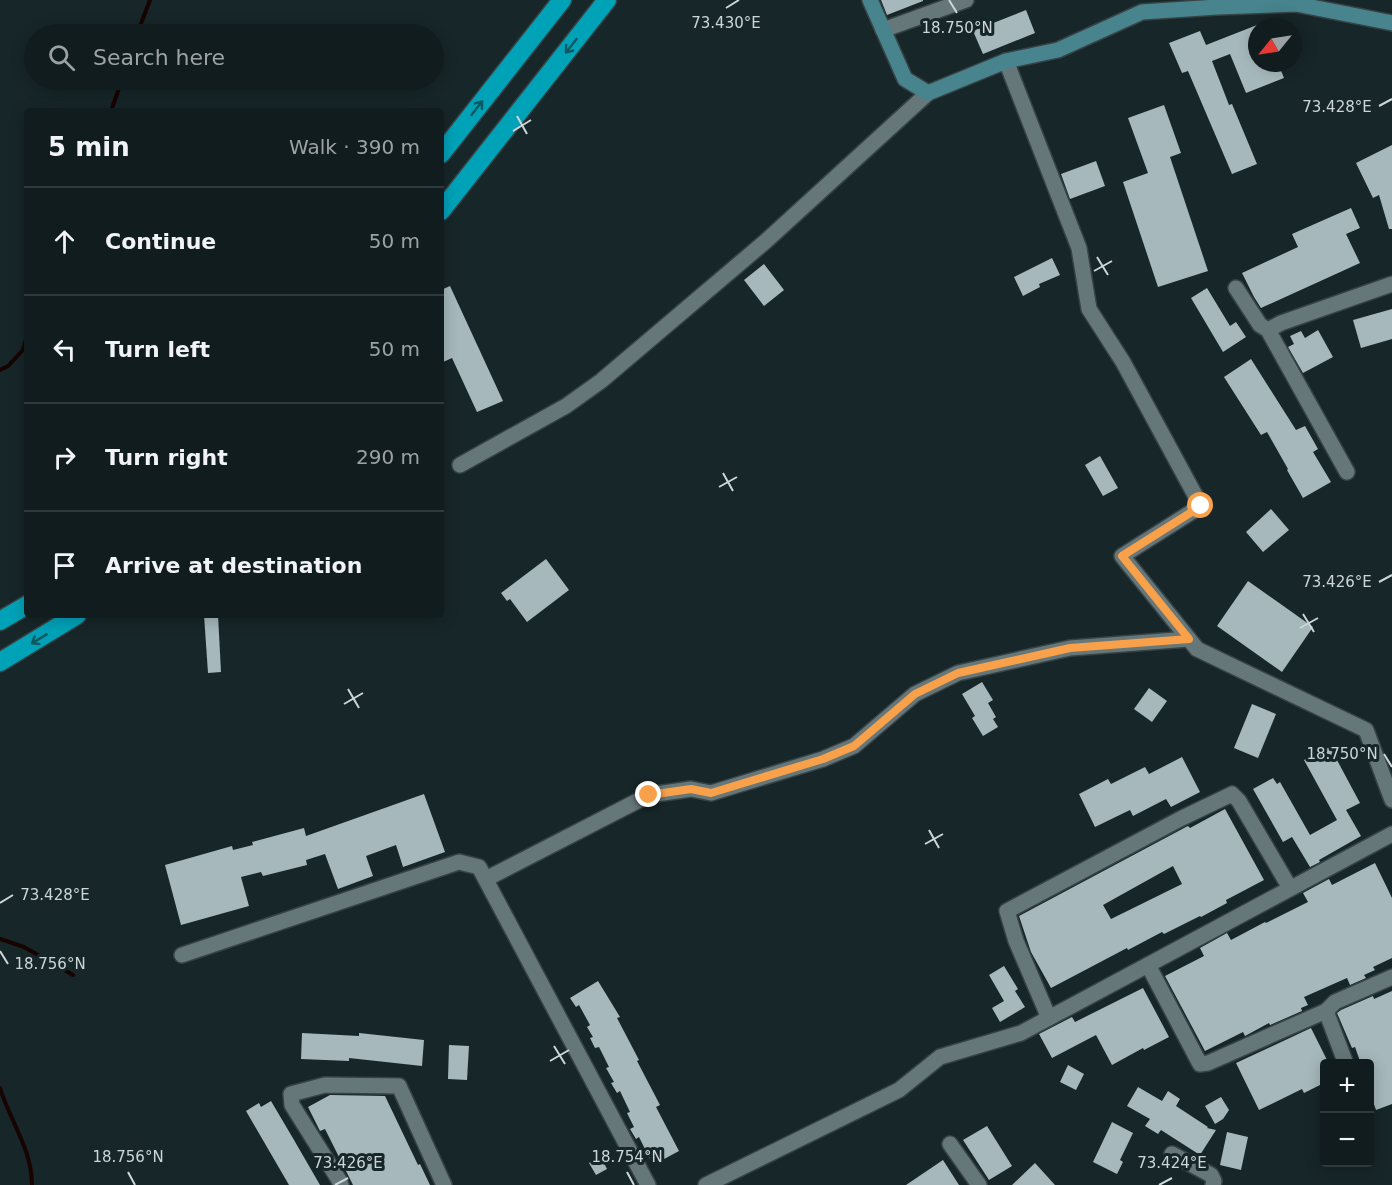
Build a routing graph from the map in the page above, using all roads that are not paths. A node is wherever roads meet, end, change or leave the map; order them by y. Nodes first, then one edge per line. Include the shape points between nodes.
1 (562, 0) edge
2 (607, 0) edge
3 (870, 0) edge
4 (966, 0) edge
5 (1392, 23) edge
6 (883, 30) junction
7 (1006, 61) junction
8 (928, 93) junction
9 (444, 150) edge
10 (444, 208) edge
11 (1392, 284) edge
12 (1236, 288) dead end
13 (1268, 330) junction
14 (460, 465) dead end
15 (1347, 472) dead end
16 (24, 606) edge
17 (72, 618) edge
18 (0, 621) edge
19 (1189, 639) junction
20 (0, 662) edge
21 (1392, 800) edge
22 (1392, 834) edge
23 (486, 879) junction
24 (1290, 888) junction
25 (182, 955) dead end
26 (1148, 965) junction
27 (1392, 977) edge
28 (1326, 1011) junction
29 (1049, 1018) junction
30 (1344, 1059) edge
31 (950, 1144) dead end
32 (1172, 1154) dead end
33 (341, 1185) edge
34 (444, 1185) edge
35 (648, 1185) edge
36 (706, 1185) edge
37 (979, 1185) edge
38 (1214, 1185) edge

9 -> 1 highway
2 -> 10 highway
3 - 6 street
4 - 6 street
5 - 7 street via 1296,4 1142,12 1058,50
6 - 8 street via 905,79
7 - 8 street
7 - 19 street via 1079,248 1089,309 1201,506 1122,556
8 - 14 street via 766,241 601,381 566,406
11 - 13 street
12 - 13 street via 1260,325
13 - 15 street
16 - 18 highway
17 -> 20 highway
19 - 21 street via 1197,649 1366,730
19 - 23 street via 1070,648 958,673 915,694 854,746 711,793 691,789 649,795
22 - 24 street
23 - 25 street via 479,867 459,862
23 - 35 street
24 - 26 street
24 - 29 street via 1232,794 1007,911
26 - 28 street via 1200,1064
26 - 29 street
27 - 28 street via 1335,1002
28 - 30 street
29 - 36 street via 1021,1033 940,1057 899,1090
31 - 37 street
32 - 38 street via 1211,1175
33 - 34 street via 292,1104 291,1094 325,1085 399,1086

